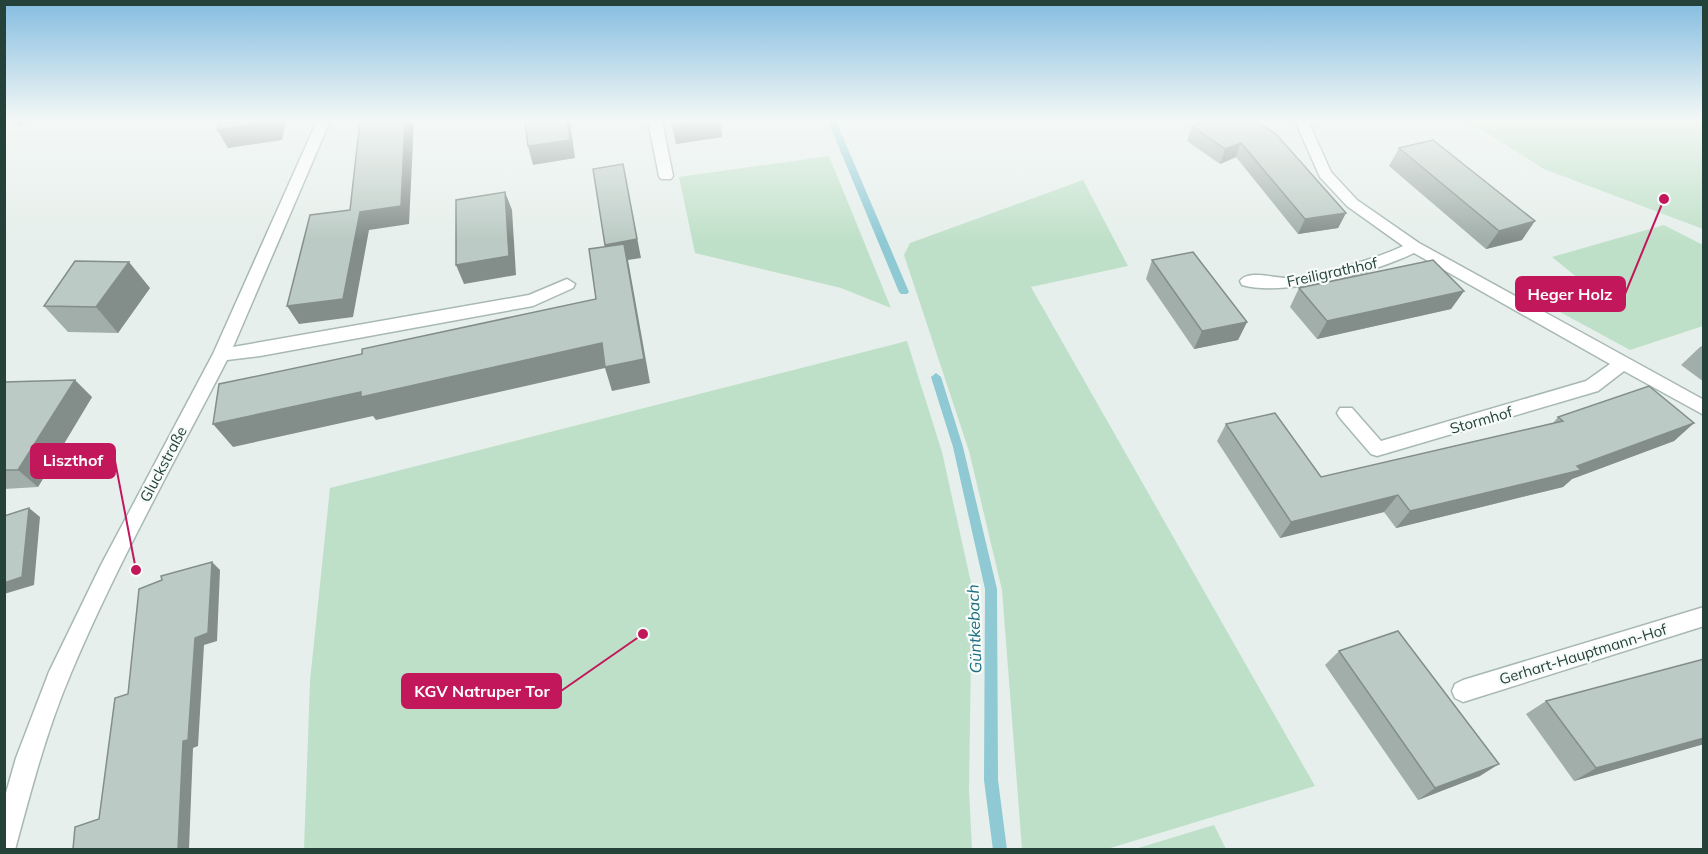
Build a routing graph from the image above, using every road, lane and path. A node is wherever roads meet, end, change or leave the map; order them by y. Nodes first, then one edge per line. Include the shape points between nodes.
1 (306, 161) edge
2 (663, 161) edge
3 (1319, 161) edge
4 (666, 176) dead end
5 (1414, 247) junction
6 (1248, 281) dead end
7 (567, 284) dead end
8 (221, 354) junction
9 (1623, 363) junction
10 (1704, 408) edge
11 (1346, 413) dead end
12 (1704, 616) edge
13 (1463, 691) dead end
14 (4, 846) edge

1 - 8 street, Gluckstraße
2 - 4 street
3 - 5 street via 1325,174 1352,202
5 - 6 street, Freiligrathhof via 1387,260 1289,283
5 - 9 street
7 - 8 street via 533,300
8 - 14 street, Gluckstraße via 60,672 28,758
9 - 10 street
9 - 11 street, Stormhof via 1592,386 1377,449
12 - 13 street, Gerhart-Hauptmann-Hof

